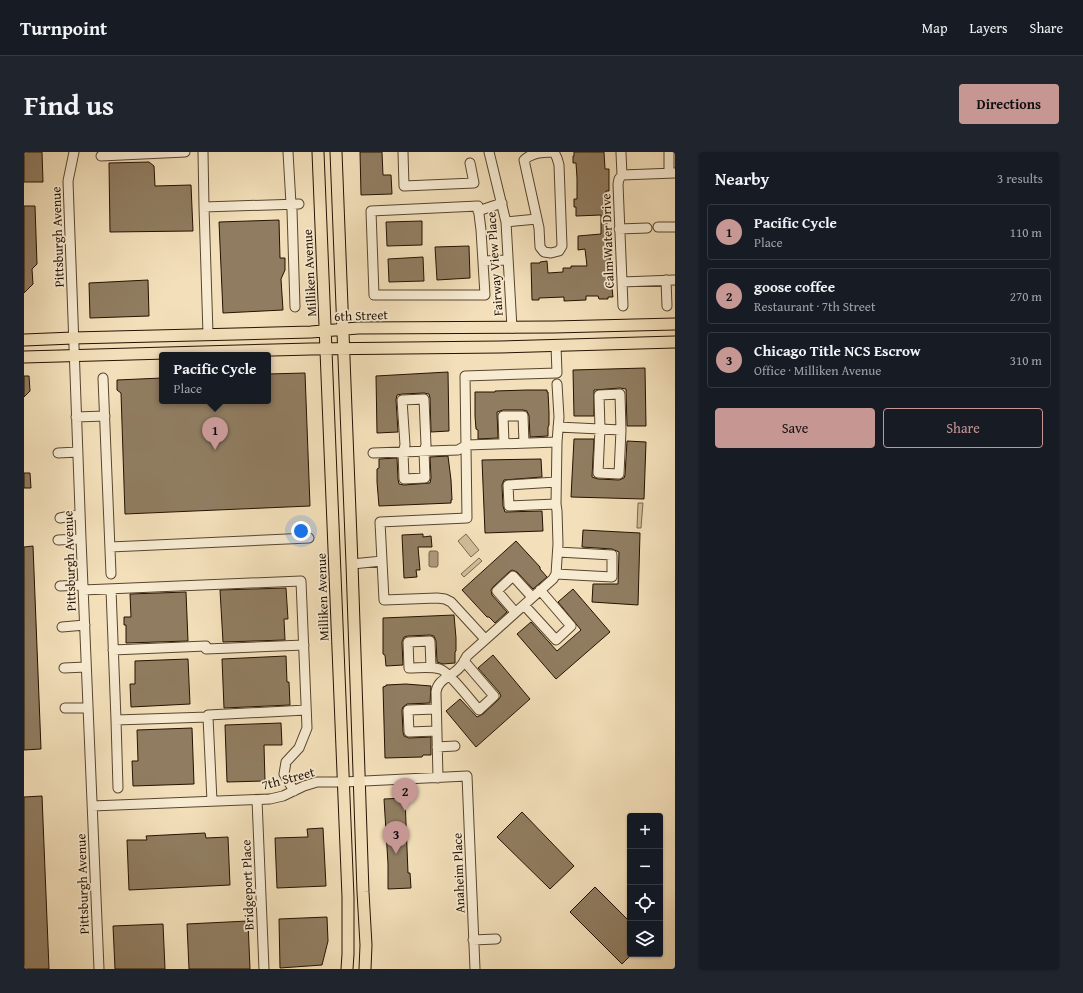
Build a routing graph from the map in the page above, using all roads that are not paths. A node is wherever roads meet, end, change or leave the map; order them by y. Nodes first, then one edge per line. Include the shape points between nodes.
1 (74, 152) edge
2 (185, 152) edge
3 (202, 152) edge
4 (288, 152) edge
5 (318, 152) edge
6 (336, 152) edge
7 (403, 152) edge
8 (489, 152) edge
9 (554, 152) edge
10 (669, 152) edge
11 (621, 153) edge
12 (102, 156) dead end
13 (470, 163) dead end
14 (672, 173) edge
15 (622, 175) junction
16 (295, 204) junction
17 (502, 204) junction
18 (204, 207) junction
19 (478, 211) junction
20 (537, 219) junction
21 (506, 222) junction
22 (675, 227) edge
23 (647, 228) dead end
24 (658, 228) dead end
25 (620, 229) junction
26 (508, 260) junction
27 (484, 261) junction
28 (670, 280) edge
29 (622, 282) junction
30 (623, 306) dead end
31 (667, 306) dead end
32 (295, 307) dead end
33 (675, 324) edge
34 (512, 328) junction
35 (343, 329) junction
36 (326, 330) junction
37 (208, 334) junction
38 (73, 338) junction
39 (24, 340) edge
40 (675, 342) edge
41 (556, 346) junction
42 (326, 349) junction
43 (344, 349) junction
44 (200, 352) edge
45 (159, 353) edge
46 (74, 355) junction
47 (24, 357) edge
48 (103, 378) dead end
49 (557, 384) dead end
50 (105, 416) junction
51 (76, 417) junction
52 (558, 427) junction
53 (600, 429) junction
54 (621, 430) junction
55 (557, 442) junction
56 (504, 443) junction
57 (524, 443) junction
58 (467, 445) junction
59 (424, 451) junction
60 (78, 452) junction
61 (403, 452) junction
62 (58, 453) dead end
63 (373, 453) dead end
64 (556, 482) junction
65 (556, 504) junction
66 (80, 515) junction
67 (60, 518) dead end
68 (309, 538) dead end
69 (81, 539) junction
70 (58, 540) dead end
71 (110, 547) junction
72 (558, 552) junction
73 (382, 561) junction
74 (352, 564) junction
75 (111, 574) dead end
76 (556, 574) junction
77 (60, 586) dead end
78 (83, 588) junction
79 (111, 589) junction
80 (540, 590) junction
81 (532, 597) junction
82 (524, 605) junction
83 (515, 612) junction
84 (85, 625) junction
85 (62, 627) dead end
86 (485, 639) junction
87 (304, 645) junction
88 (113, 650) junction
89 (464, 661) junction
90 (86, 667) junction
91 (431, 667) dead end
92 (64, 668) dead end
93 (449, 676) junction
94 (65, 708) dead end
95 (88, 708) junction
96 (436, 709) junction
97 (306, 710) junction
98 (208, 715) dead end
99 (116, 720) junction
100 (437, 731) junction
101 (455, 746) dead end
102 (437, 747) junction
103 (467, 776) joint
104 (438, 778) junction
105 (359, 781) junction
106 (344, 782) junction
107 (118, 788) dead end
108 (294, 791) junction
109 (257, 800) junction
110 (212, 802) junction
111 (92, 806) junction
112 (496, 939) dead end
113 (473, 940) junction
114 (99, 969) edge
115 (264, 969) edge
116 (347, 969) edge
117 (365, 969) edge
118 (475, 969) edge

1 - 38 street, Pittsburgh Avenue via 68,181
2 - 12 street
3 - 18 street
4 - 16 street
5 - 36 main road, Milliken Avenue
6 - 35 main road
7 - 13 street via 404,186 474,183
8 - 17 street, Fairway View Place
9 - 20 street via 534,153 524,160
9 - 20 street via 559,165 562,246 559,251 544,252 540,247
10 - 14 street
11 - 15 street, Calm Water Drive
14 - 15 street
15 - 25 street, Calm Water Drive via 618,184
16 - 18 street
16 - 32 street via 292,210
17 - 19 street
17 - 21 street, Fairway View Place
18 - 37 street
19 - 27 street
19 - 27 street via 478,206 371,211 374,295 485,294
20 - 21 street
21 - 26 street, Fairway View Place
22 - 24 street
23 - 25 street
25 - 29 street, Calm Water Drive
26 - 27 street
26 - 34 street, Fairway View Place
28 - 29 street
28 - 31 street
29 - 30 street, Calm Water Drive
33 - 34 main road, 6th Street
34 - 35 main road, 6th Street
35 - 36 main road, 6th Street
35 - 43 main road
36 - 37 main road, 6th Street
36 - 42 main road, Milliken Avenue
37 - 38 main road, 6th Street
38 - 39 main road, 6th Street
38 - 46 street, Pittsburgh Avenue
40 - 41 main road
41 - 43 main road
41 - 58 street via 557,373 465,376
42 - 43 main road
42 - 44 main road
42 - 106 main road, Milliken Avenue
43 - 74 main road
45 - 46 main road
46 - 47 main road
46 - 51 street, Pittsburgh Avenue
48 - 50 street
49 - 52 street
50 - 51 street
50 - 71 street
51 - 60 street, Pittsburgh Avenue
52 - 53 street
52 - 55 street
53 - 54 street
53 - 54 street via 599,395 620,394
53 - 54 street via 598,473 619,474
55 - 57 street
55 - 64 street
56 - 57 street
56 - 57 street via 503,416 523,416
56 - 58 street
58 - 59 street via 458,450
58 - 73 street via 467,518 380,522
59 - 61 street
59 - 61 street via 425,478 404,479
59 - 61 street via 424,399 402,400 405,445
60 - 62 street
60 - 66 street, Pittsburgh Avenue
61 - 63 street
64 - 65 street
64 - 65 street via 508,485 509,506
65 - 72 street
66 - 67 street
66 - 69 street, Pittsburgh Avenue
68 - 71 street
69 - 70 street
69 - 78 street, Pittsburgh Avenue
71 - 75 street
72 - 76 street
72 - 76 street via 612,555 612,577
73 - 74 street
73 - 86 street via 384,600 445,599 456,606
74 - 105 main road
76 - 80 street
77 - 78 street
78 - 79 street
78 - 84 street, Pittsburgh Avenue
79 - 87 street via 301,581
79 - 88 street
80 - 81 street
80 - 82 street via 571,626 556,640
81 - 82 street
81 - 83 street via 513,576 507,581 496,591
82 - 83 street
83 - 86 street
84 - 85 street
84 - 90 street, Pittsburgh Avenue
86 - 89 street
87 - 88 street
87 - 97 street
88 - 99 street
89 - 93 street via 460,668
89 - 93 street via 494,696 479,710
90 - 92 street
90 - 95 street, Pittsburgh Avenue
91 - 93 street via 442,669
93 - 96 street via 437,686
94 - 95 street
95 - 111 street, Pittsburgh Avenue
96 - 100 street
96 - 100 street via 408,710 409,732
97 - 98 street
97 - 108 street via 307,728 299,748 286,762 284,774
99 - 107 street
99 - 110 street via 208,717
100 - 102 street
101 - 102 street
102 - 104 street
103 - 104 street, 7th Street
103 - 113 street, Anaheim Place
104 - 105 street, 7th Street
105 - 106 street, 7th Street
105 - 117 main road
106 - 108 street, 7th Street via 317,782
106 - 116 main road, Milliken Avenue via 348,897
108 - 109 street, 7th Street via 283,796
109 - 110 street, 7th Street
109 - 115 street, Bridgeport Place
110 - 111 street, 7th Street
111 - 114 street, Pittsburgh Avenue
112 - 113 street
113 - 118 street, Anaheim Place

